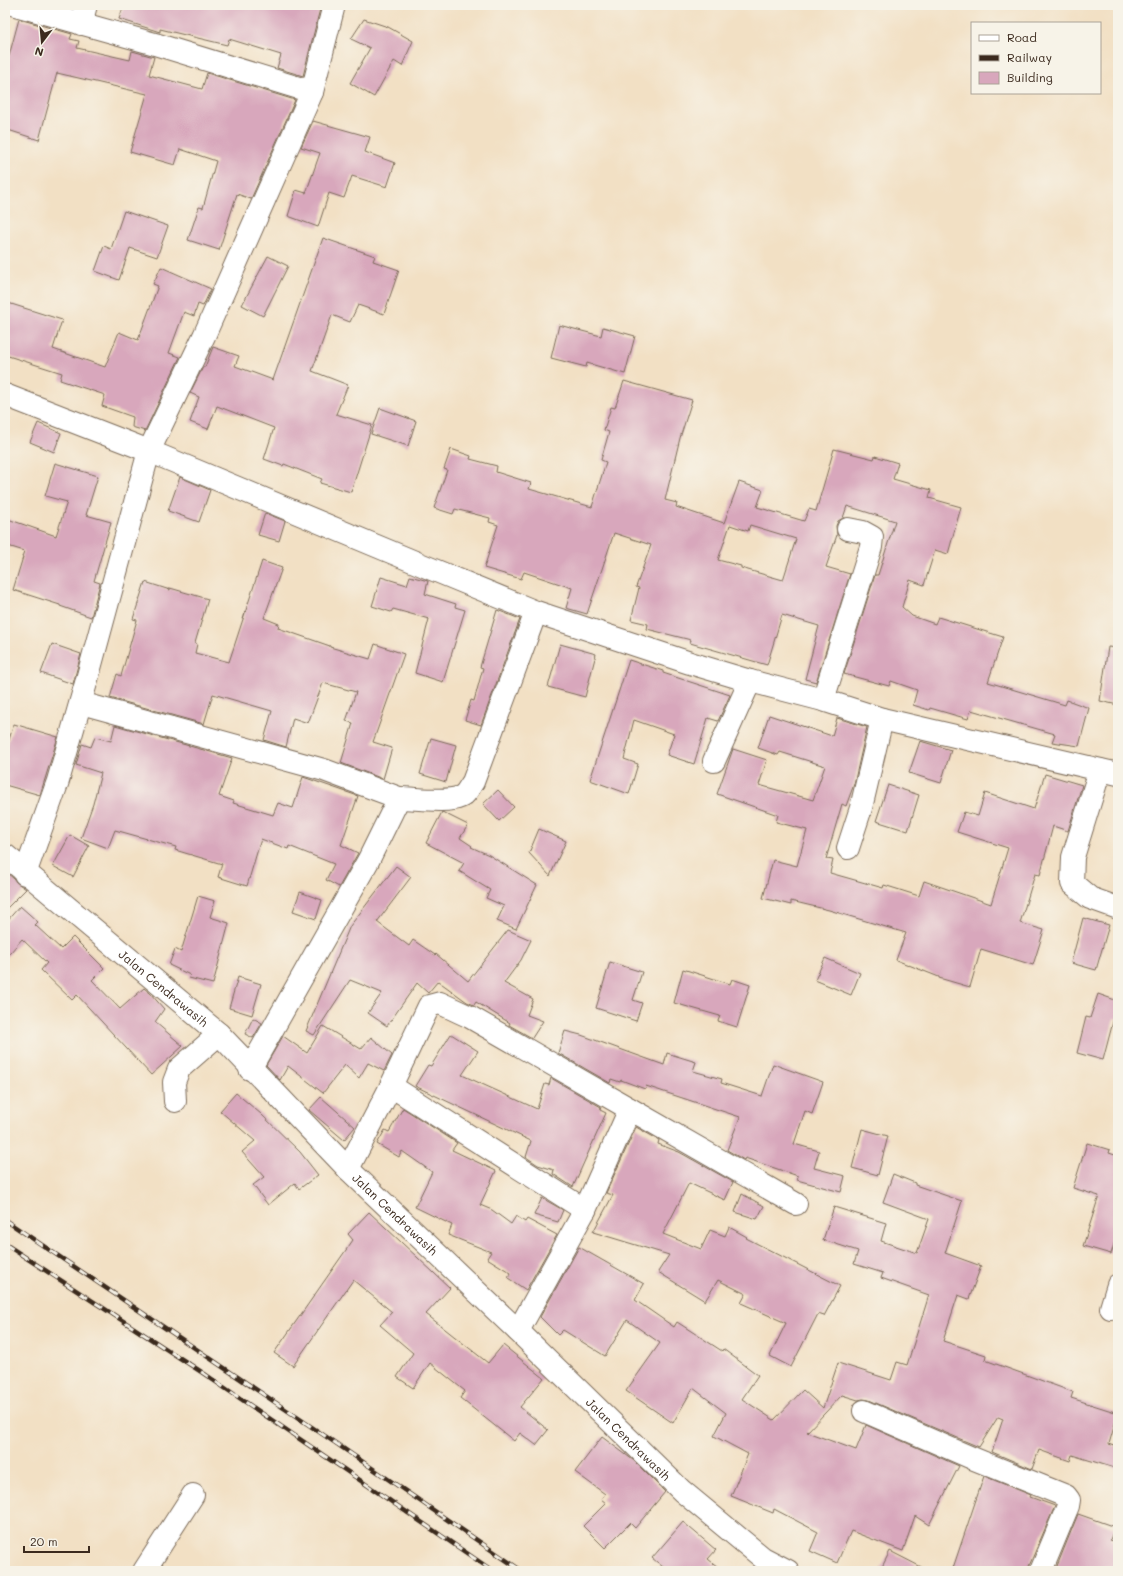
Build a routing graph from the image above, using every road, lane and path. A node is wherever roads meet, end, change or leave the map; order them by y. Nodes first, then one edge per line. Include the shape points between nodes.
1 (15, 5) edge
2 (334, 5) edge
3 (84, 14) edge
4 (312, 92) junction
5 (5, 395) edge
6 (149, 451) junction
7 (848, 529) dead end
8 (536, 612) junction
9 (750, 681) junction
10 (823, 700) junction
11 (81, 703) junction
12 (882, 719) junction
13 (714, 761) dead end
14 (1109, 772) edge
15 (399, 798) junction
16 (848, 848) dead end
17 (5, 855) edge
18 (25, 874) junction
19 (1118, 908) edge
20 (219, 1034) junction
21 (250, 1069) junction
22 (391, 1086) junction
23 (175, 1101) dead end
24 (630, 1109) junction
25 (348, 1169) junction
26 (796, 1204) dead end
27 (584, 1210) junction
28 (1118, 1285) edge
29 (1111, 1308) dead end
30 (518, 1331) junction
31 (864, 1411) dead end
32 (193, 1495) dead end
33 (144, 1571) edge
34 (788, 1571) edge
35 (1041, 1571) edge

1 - 3 street
2 - 4 street
3 - 4 street via 155,44
4 - 6 street via 204,336
5 - 6 street
6 - 8 street
6 - 11 street
7 - 10 street via 872,537 871,547
8 - 9 street
8 - 15 street via 473,782 467,791 461,797 449,800
9 - 10 street
9 - 13 street
10 - 12 street
11 - 15 street via 324,770
11 - 18 street via 58,781
12 - 14 street
12 - 16 street via 861,808
14 - 19 street via 1073,857 1072,883 1090,898
15 - 21 street via 368,861
17 - 18 street, Jalan Cendrawasih
18 - 20 street, Jalan Cendrawasih
20 - 21 street, Jalan Cendrawasih
20 - 23 street via 179,1069 174,1082
21 - 25 street, Jalan Cendrawasih
22 - 24 street via 429,1006 440,1002
22 - 25 street
22 - 27 street
24 - 26 street
24 - 27 street
25 - 30 street, Jalan Cendrawasih
27 - 30 street
28 - 29 street
30 - 34 street, Jalan Cendrawasih via 682,1491 763,1558
31 - 35 street via 1066,1496 1069,1500 1068,1506
32 - 33 street

